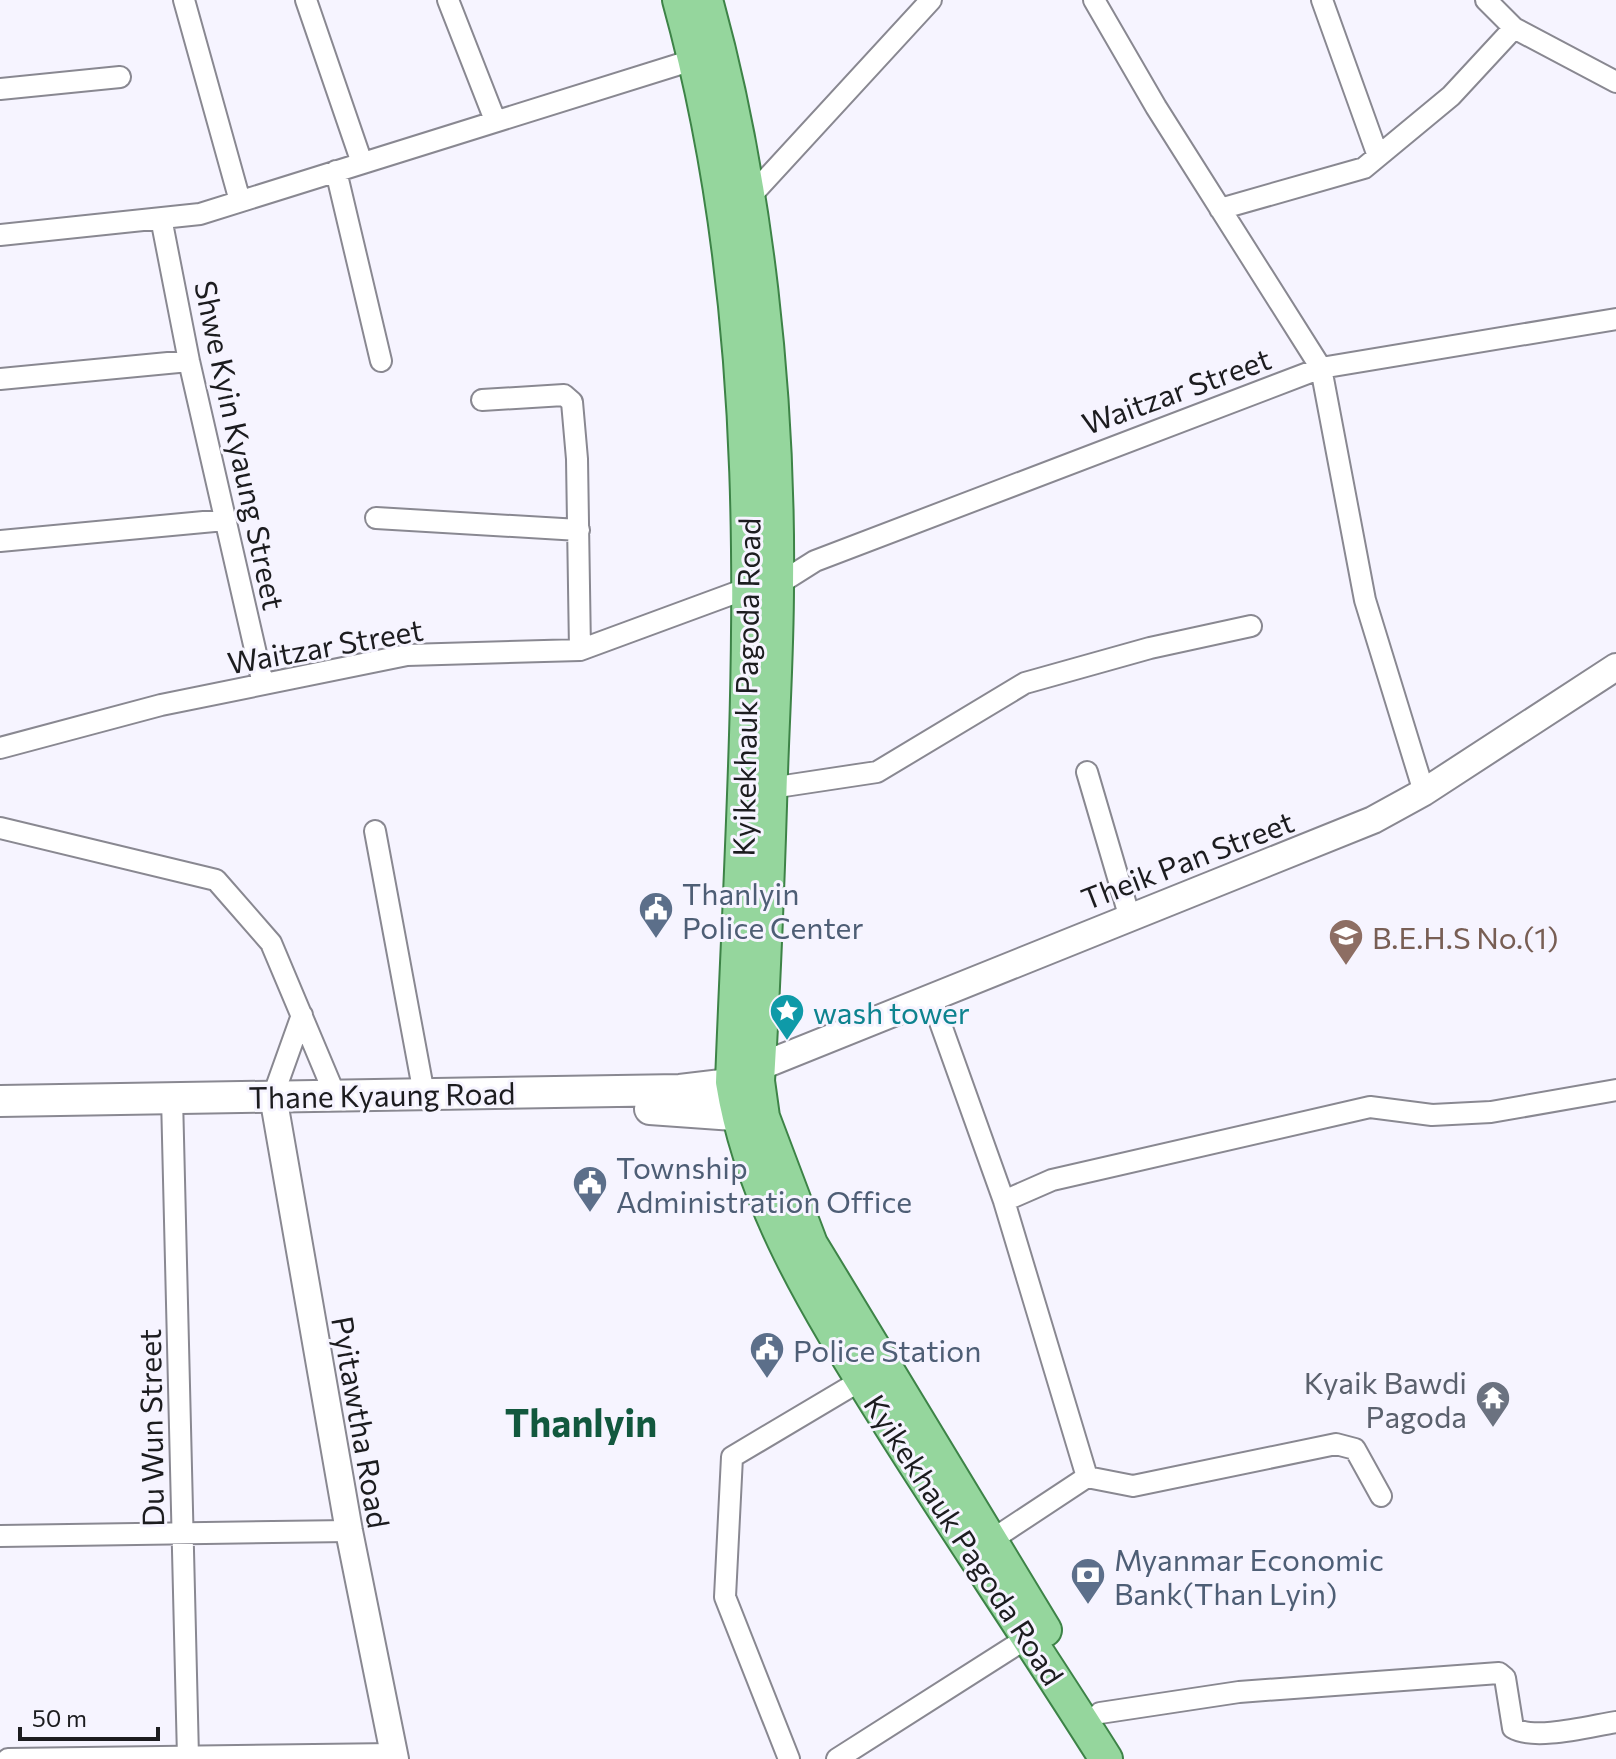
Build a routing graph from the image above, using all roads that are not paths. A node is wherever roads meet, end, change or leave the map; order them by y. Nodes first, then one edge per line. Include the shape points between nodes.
1 (184, 0) edge
2 (306, 0) edge
3 (448, 0) edge
4 (679, 0) edge
5 (706, 0) edge
6 (931, 0) edge
7 (1094, 0) edge
8 (1322, 0) edge
9 (1486, 0) edge
10 (1514, 28) junction
11 (696, 59) junction
12 (120, 77) dead end
13 (1616, 82) edge
14 (0, 89) edge
15 (495, 120) junction
16 (1378, 156) junction
17 (362, 163) junction
18 (336, 171) junction
19 (748, 199) junction
20 (240, 201) junction
21 (1220, 209) junction
22 (161, 218) junction
23 (0, 235) edge
24 (1616, 319) edge
25 (189, 361) junction
26 (381, 361) dead end
27 (1321, 368) junction
28 (0, 379) edge
29 (482, 400) dead end
30 (376, 518) dead end
31 (225, 520) junction
32 (579, 530) junction
33 (0, 541) edge
34 (764, 586) junction
35 (1251, 626) dead end
36 (580, 650) junction
37 (1616, 667) edge
38 (263, 684) junction
39 (0, 748) edge
40 (1087, 772) dead end
41 (771, 788) junction
42 (1424, 792) junction
43 (0, 828) edge
44 (375, 831) dead end
45 (1129, 915) junction
46 (931, 997) junction
47 (302, 1015) junction
48 (745, 1074) junction
49 (1616, 1090) edge
50 (424, 1094) junction
51 (335, 1095) junction
52 (0, 1101) edge
53 (274, 1105) junction
54 (172, 1107) junction
55 (750, 1115) junction
56 (0, 1117) edge
57 (1004, 1201) junction
58 (873, 1373) junction
59 (1087, 1477) junction
60 (1381, 1496) dead end
61 (349, 1531) junction
62 (183, 1532) junction
63 (0, 1536) edge
64 (982, 1547) junction
65 (1027, 1638) junction
66 (1100, 1713) junction
67 (1616, 1722) edge
68 (394, 1756) edge
69 (188, 1757) junction
70 (112, 1758) edge
71 (8, 1759) edge
72 (789, 1759) edge
73 (837, 1759) edge
74 (1106, 1759) edge
75 (1132, 1759) edge

1 - 20 street
2 - 17 street
3 - 15 street
4 - 11 main road, Kyikekhauk Pagoda Road
5 - 19 main road, Kyikekhauk Pagoda Road via 722,56
6 - 19 street
7 - 21 street
8 - 16 street
9 - 10 street
10 - 13 street
10 - 16 street via 1451,96
11 - 15 street
11 - 34 main road, Kyikekhauk Pagoda Road via 722,201
12 - 14 street
15 - 17 street
16 - 21 street via 1364,168
17 - 18 street
18 - 20 street
18 - 26 street
19 - 34 main road, Kyikekhauk Pagoda Road via 766,348
20 - 22 street via 200,214
21 - 27 street
22 - 23 street
22 - 25 street, Shwe Kyin Kyaung Street
24 - 27 street, Waitzar Street
25 - 28 street
25 - 31 street, Shwe Kyin Kyaung Street
27 - 34 street, Waitzar Street via 815,561
27 - 42 street via 1365,600
29 - 32 street via 569,397
30 - 32 street
31 - 33 street
31 - 38 street, Shwe Kyin Kyaung Street
32 - 36 street
34 - 36 street, Waitzar Street
34 - 41 main road, Kyikekhauk Pagoda Road
34 - 48 main road, Kyikekhauk Pagoda Road
35 - 41 street via 1025,683 877,772
36 - 38 street, Waitzar Street via 407,655
37 - 42 street, Theik Pan Street
38 - 39 street, Waitzar Street
40 - 45 street
41 - 48 main road, Kyikekhauk Pagoda Road
42 - 45 street, Theik Pan Street via 1373,820
43 - 47 street via 216,880 271,943
44 - 50 street
45 - 46 street, Theik Pan Street
46 - 48 street, Theik Pan Street
46 - 57 street
47 - 51 street
47 - 53 street
48 - 50 main road, Thane Kyaung Road via 680,1090
48 - 55 main road, Kyikekhauk Pagoda Road
49 - 57 street via 1491,1112 1432,1115 1370,1107 1052,1180
50 - 51 main road, Thane Kyaung Road
51 - 53 main road, Thane Kyaung Road
52 - 54 main road, Thane Kyaung Road
53 - 54 main road, Thane Kyaung Road
53 - 55 main road, Thane Kyaung Road via 675,1108
53 - 61 street, Pyitawtha Road
54 - 56 main road, Thane Kyaung Road
54 - 62 street, Du Wun Street
55 - 58 main road, Kyikekhauk Pagoda Road
57 - 59 street
58 - 64 main road, Kyikekhauk Pagoda Road
58 - 72 street via 732,1457 725,1597
59 - 60 street via 1133,1486 1336,1444 1355,1449
59 - 64 street
61 - 62 street
61 - 68 street, Pyitawtha Road
62 - 63 street
62 - 69 street, Du Wun Street
64 - 65 main road, Kyikekhauk Pagoda Road
64 - 66 main road, Kyikekhauk Pagoda Road
65 - 73 street
65 - 74 main road, Kyikekhauk Pagoda Road
66 - 67 street via 1239,1692 1499,1673 1505,1678 1513,1728 1520,1732
66 - 75 main road, Kyikekhauk Pagoda Road
68 - 69 street
69 - 70 street
70 - 71 street

